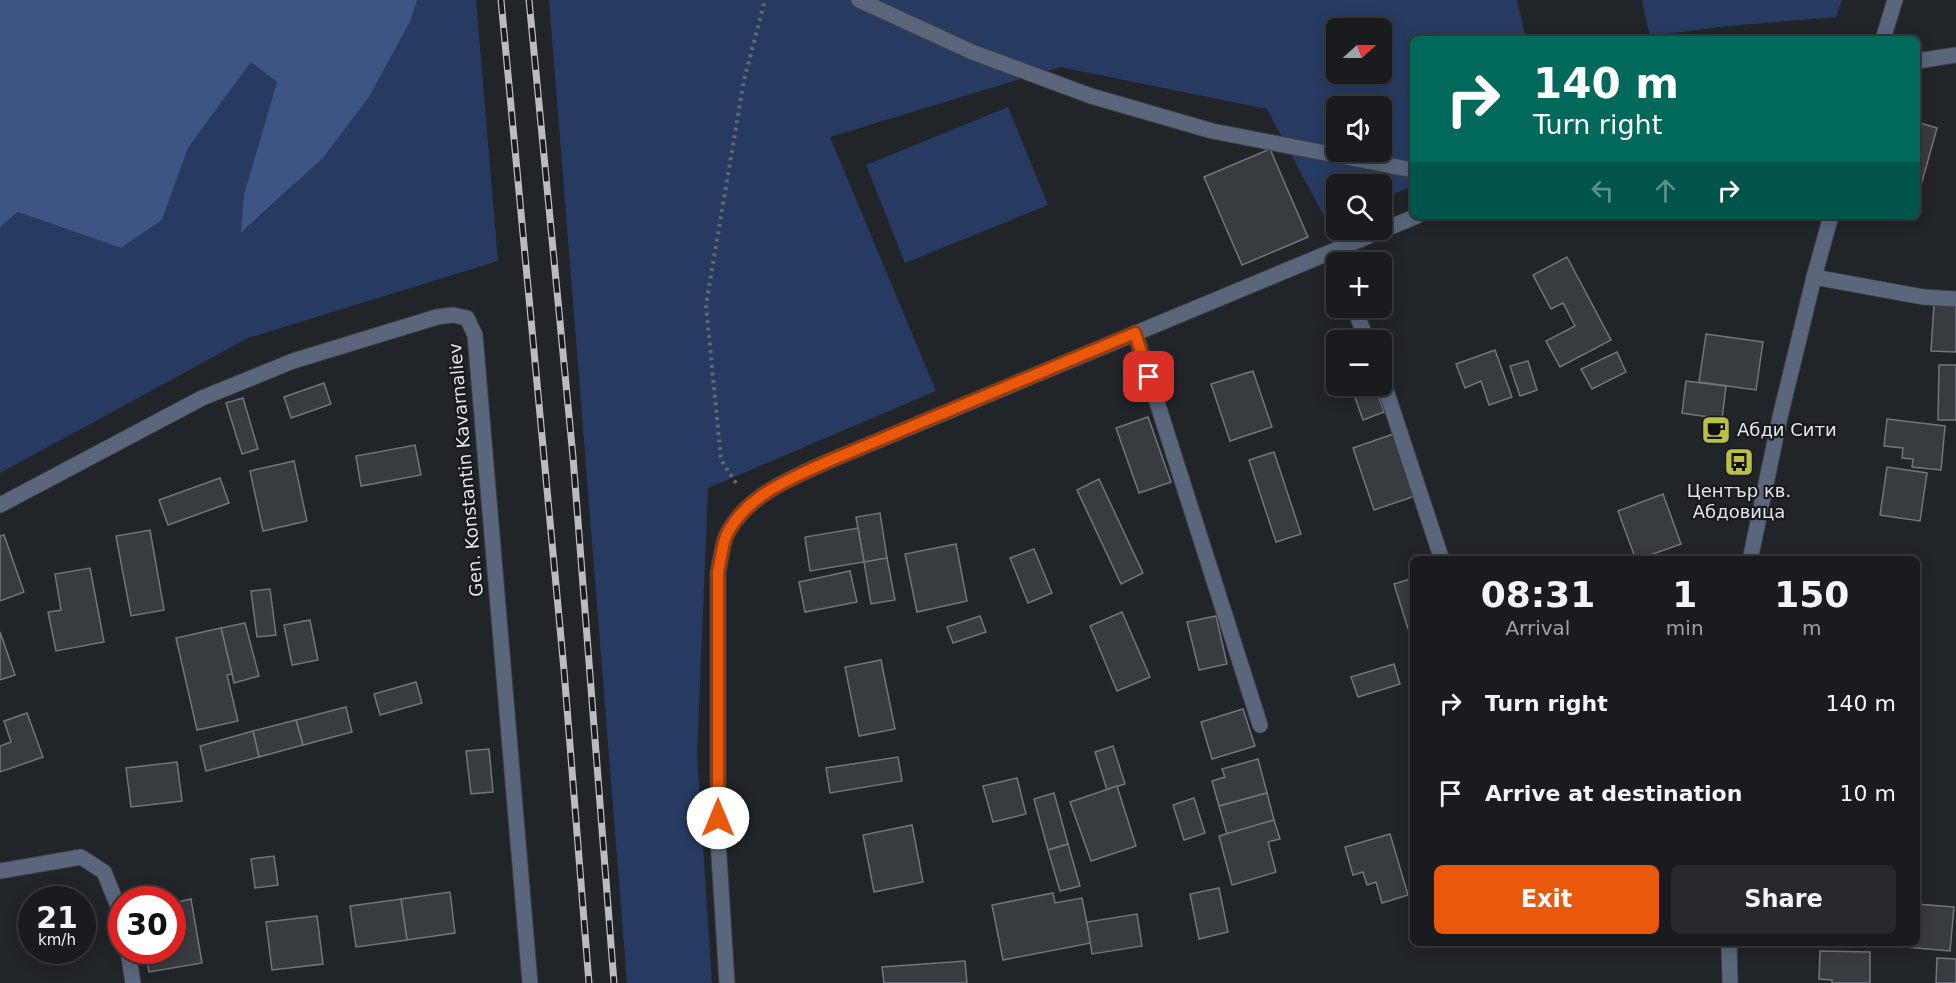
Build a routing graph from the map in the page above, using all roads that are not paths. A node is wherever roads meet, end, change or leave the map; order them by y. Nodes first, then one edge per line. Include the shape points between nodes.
1 (859, 0) edge
2 (1895, 0) edge
3 (1884, 36) edge
4 (1956, 55) edge
5 (1920, 61) edge
6 (1410, 169) edge
7 (1411, 219) edge
8 (1830, 219) edge
9 (1346, 252) edge
10 (1326, 261) edge
11 (1814, 277) junction
12 (1956, 299) edge
13 (1135, 333) junction
14 (1388, 396) edge
15 (0, 505) edge
16 (1441, 556) edge
17 (1751, 556) edge
18 (1260, 725) dead end
19 (0, 872) edge
20 (110, 886) edge
21 (1729, 946) edge
22 (130, 964) edge
23 (133, 983) edge
24 (530, 983) edge
25 (727, 983) edge
26 (1730, 983) edge

1 - 6 street via 972,52 1091,96 1212,131
2 - 3 street
4 - 5 street
7 - 9 street
8 - 11 street
10 - 13 street
11 - 12 street via 1923,297
11 - 17 street
13 - 18 street
13 - 25 street via 783,482 750,504 727,533 718,572 718,840
14 - 16 street
15 - 24 street, Gen. Konstantin Kavarnaliev via 202,398 293,361 437,317 467,318 475,335
19 - 20 street via 81,857 104,872
21 - 26 street
22 - 23 street

